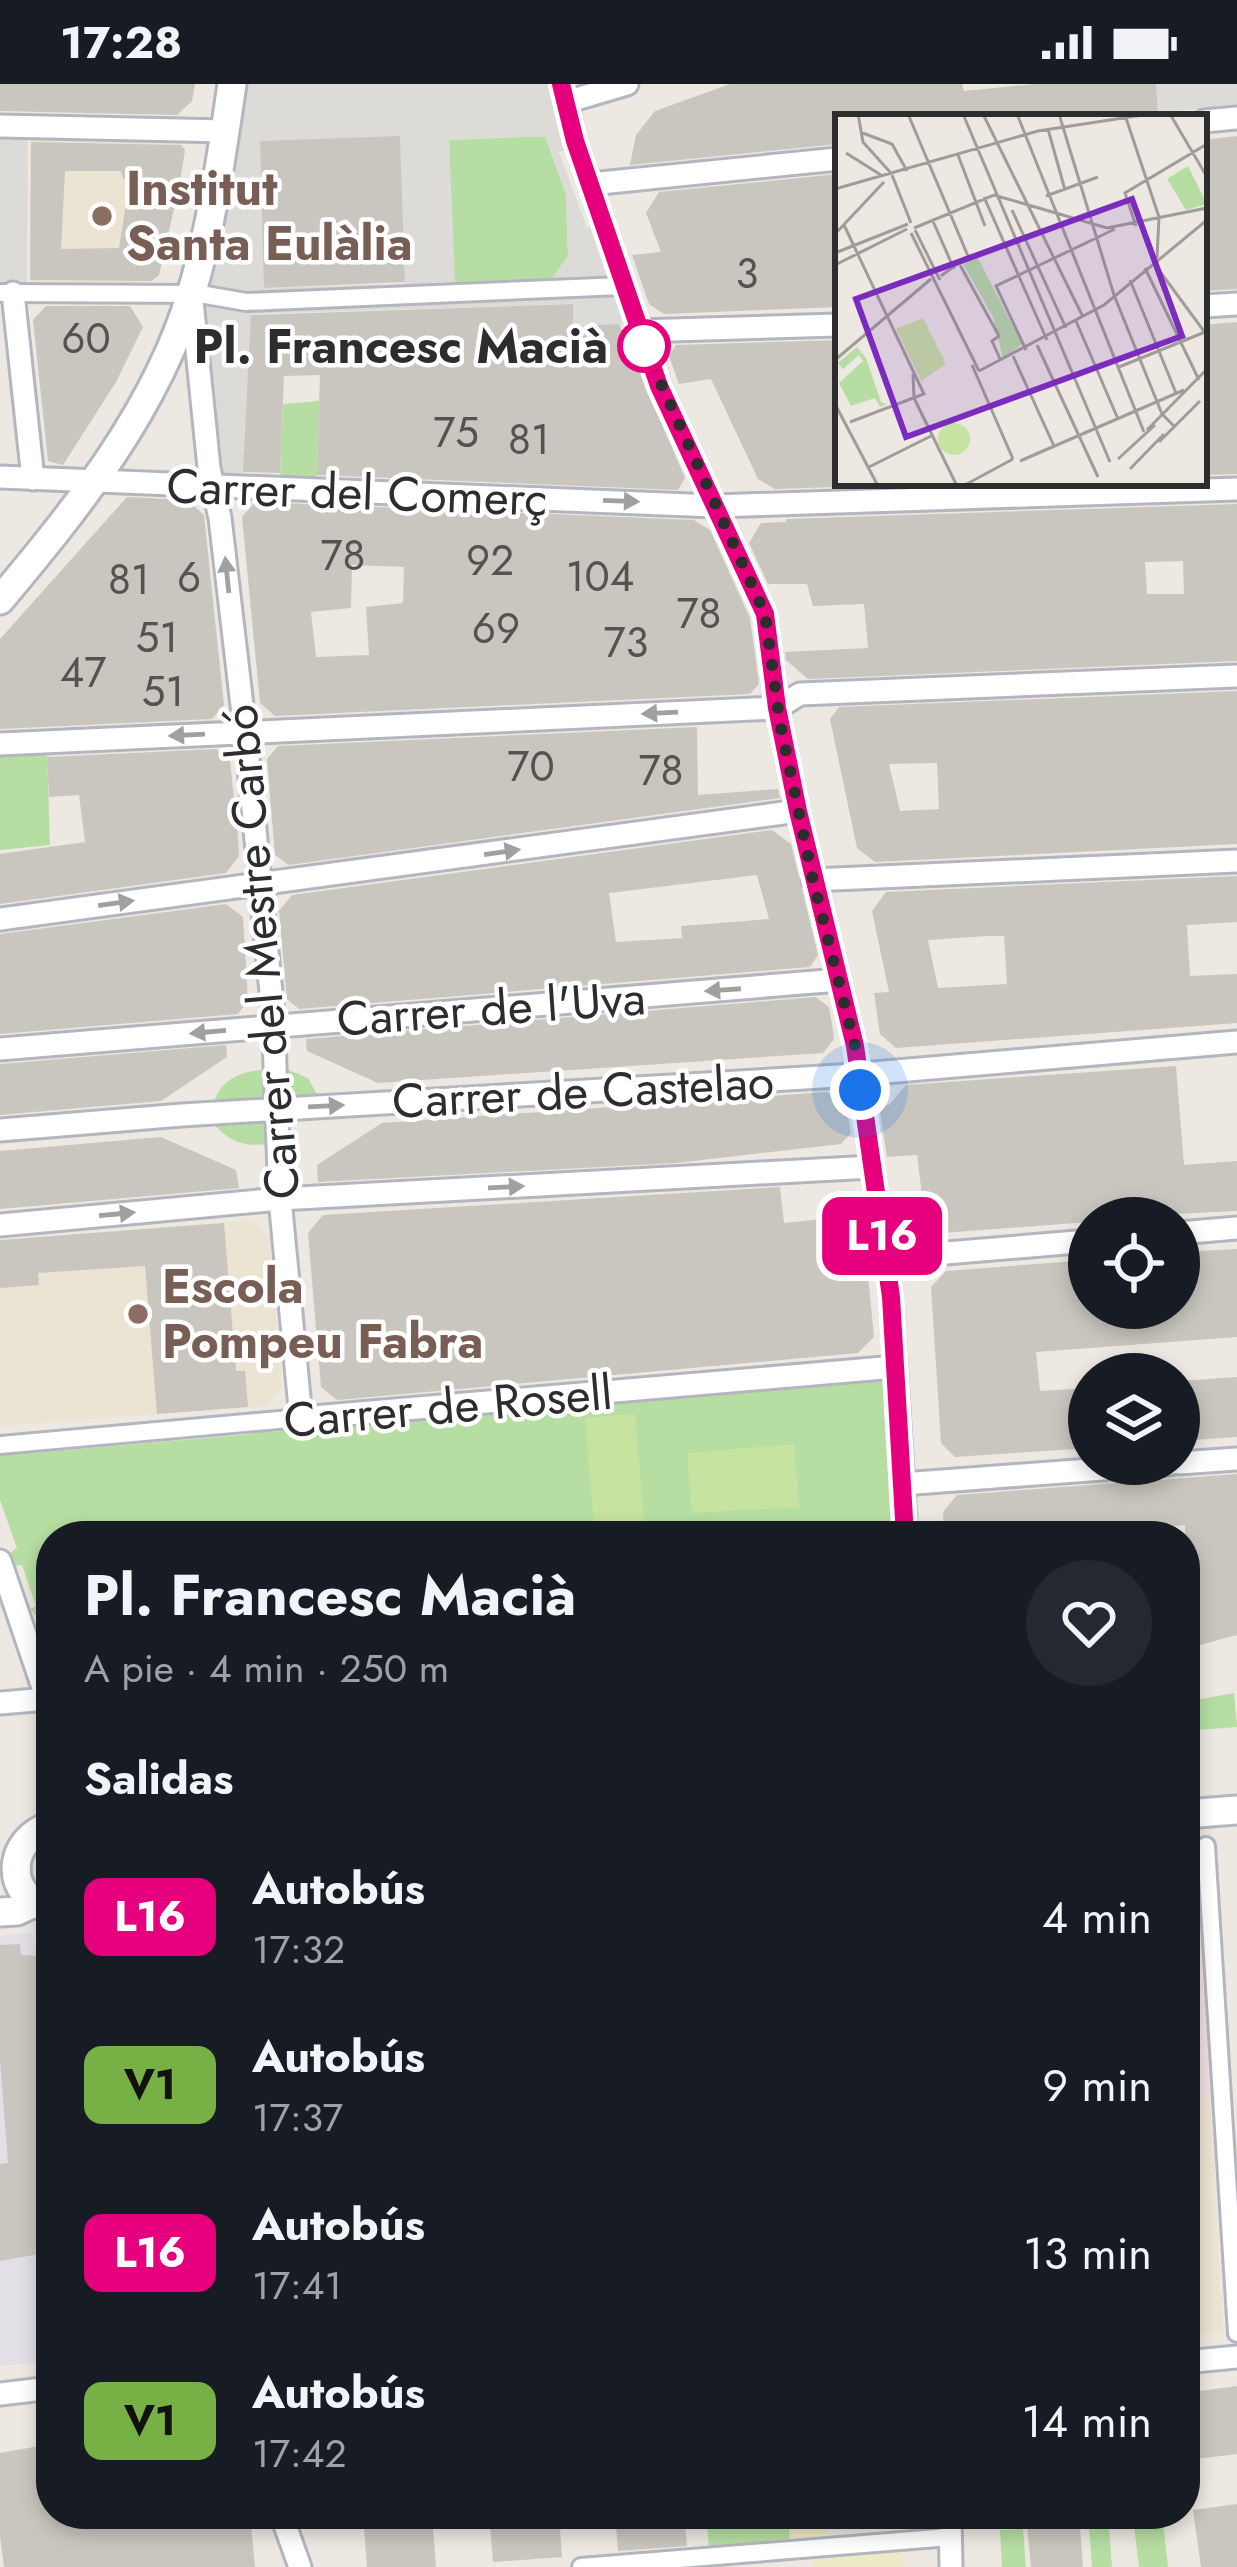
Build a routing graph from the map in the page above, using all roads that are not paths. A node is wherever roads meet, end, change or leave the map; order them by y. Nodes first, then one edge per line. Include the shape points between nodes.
1 (232, 84) edge
2 (627, 84) edge
3 (564, 93) edge
4 (1237, 118) edge
5 (1207, 122) edge
6 (0, 126) edge
7 (225, 130) junction
8 (835, 159) edge
9 (590, 184) junction
10 (622, 286) junction
11 (6, 293) edge
12 (192, 294) junction
13 (1237, 304) edge
14 (1207, 306) edge
15 (835, 325) edge
16 (639, 332) junction
17 (0, 477) edge
18 (33, 479) junction
19 (95, 482) junction
20 (214, 487) junction
21 (1237, 490) edge
22 (714, 506) junction
23 (0, 600) edge
24 (1237, 676) edge
25 (777, 708) junction
26 (245, 732) junction
27 (0, 745) edge
28 (798, 811) junction
29 (1237, 861) edge
30 (813, 880) junction
31 (258, 884) junction
32 (0, 919) edge
33 (839, 980) junction
34 (274, 1026) junction
35 (1237, 1042) edge
36 (0, 1049) edge
37 (858, 1073) junction
38 (276, 1109) junction
39 (0, 1130) edge
40 (872, 1167) junction
41 (280, 1199) junction
42 (0, 1225) edge
43 (1237, 1228) edge
44 (1200, 1231) edge
45 (1068, 1242) edge
46 (886, 1258) junction
47 (896, 1367) junction
48 (301, 1418) junction
49 (0, 1444) edge
50 (1237, 1459) edge
51 (1200, 1462) edge
52 (1068, 1472) edge
53 (902, 1484) junction
54 (904, 1521) edge
55 (0, 1560) edge
56 (36, 1643) edge
57 (28, 1646) junction
58 (36, 1668) edge
59 (0, 1703) edge
60 (36, 1704) edge
61 (1237, 1810) edge
62 (1200, 1813) edge
63 (36, 1833) edge
64 (1206, 1846) dead end
65 (7, 1862) edge
66 (36, 1901) edge
67 (36, 1907) edge
68 (0, 1912) edge
69 (1237, 2333) edge
70 (1237, 2357) edge
71 (1200, 2361) edge
72 (36, 2390) edge
73 (0, 2394) edge
74 (286, 2529) edge
75 (915, 2529) edge
76 (950, 2529) edge
77 (300, 2567) edge
78 (581, 2567) edge
79 (951, 2567) edge

1 - 7 street
2 - 3 street
3 - 9 street
4 - 5 street
6 - 7 street
7 - 12 street
8 - 9 street
9 - 10 street
10 - 12 street via 246,302
10 - 16 street
11 - 12 street
11 - 18 street
12 - 19 street via 162,370
12 - 20 street, Carrer del Mestre Carbó
13 - 14 street
15 - 16 street
16 - 22 street
17 - 18 street, Carrer del Comerç
18 - 19 street, Carrer del Comerç
19 - 20 street, Carrer del Comerç
19 - 23 street
20 -> 22 street, Carrer del Comerç
26 -> 20 street, Carrer del Mestre Carbó
21 - 22 street, Carrer del Comerç
22 - 25 street via 765,614
24 - 25 street via 800,694
25 -> 26 street
25 - 28 street
26 -> 27 street
26 - 31 street, Carrer del Mestre Carbó
28 - 30 street
31 -> 28 street
29 - 30 street
30 - 33 street
32 -> 31 street
31 - 34 street, Carrer del Mestre Carbó
33 -> 34 street, Carrer de l'Uva
33 - 37 street
34 -> 36 street, Carrer de l'Uva
34 - 38 street, Carrer del Mestre Carbó
35 - 37 street, Carrer de Castelao
38 -> 37 street, Carrer de Castelao
37 - 40 street
38 - 39 street, Carrer de Castelao
38 - 41 street, Carrer del Mestre Carbó
41 -> 40 street
40 - 46 street
42 -> 41 street
41 - 48 street, Carrer del Mestre Carbó
43 - 44 street
45 - 46 street
46 - 47 street
47 - 48 street, Carrer de Rosell
47 - 53 street
48 - 49 street, Carrer de Rosell
50 - 51 street
52 - 53 street
53 - 54 street
55 - 57 street
56 - 57 street
57 - 58 street
59 - 60 street
61 - 62 street
63 - 65 street
64 - 69 street
65 - 66 street
67 - 68 street
70 - 71 street
72 - 73 street
74 - 77 street
75 - 78 street
76 - 79 street

